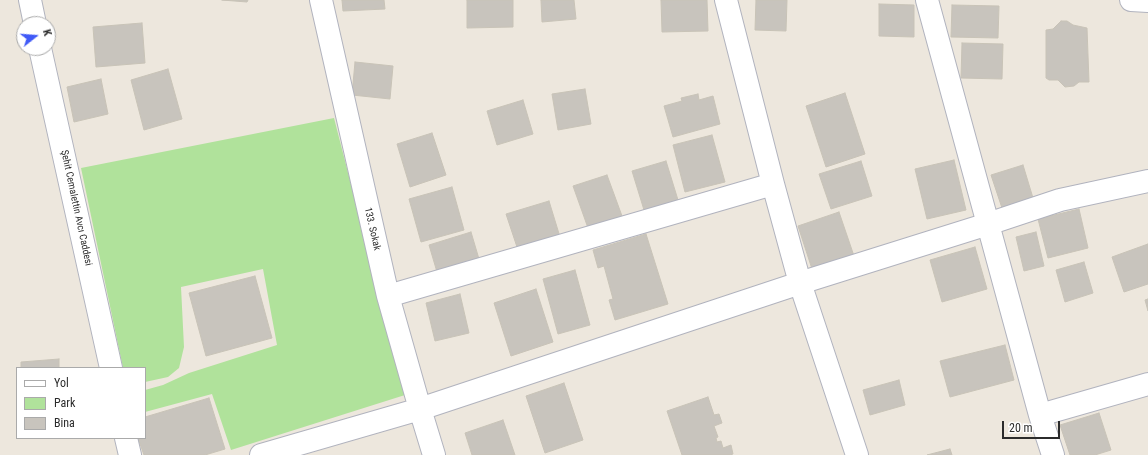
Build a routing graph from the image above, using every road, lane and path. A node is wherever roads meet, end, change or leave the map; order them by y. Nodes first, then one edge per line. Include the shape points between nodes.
1 (30, 0) edge
2 (321, 0) edge
3 (726, 0) edge
4 (927, 0) edge
5 (1131, 0) edge
6 (1148, 1) edge
7 (33, 16) edge
8 (42, 56) edge
9 (1148, 180) edge
10 (773, 184) junction
11 (988, 224) junction
12 (800, 283) junction
13 (388, 296) junction
14 (111, 367) edge
15 (1148, 384) edge
16 (420, 409) junction
17 (1040, 414) junction
18 (126, 439) edge
19 (130, 455) edge
20 (261, 455) edge
21 (434, 455) edge
22 (857, 455) edge
23 (1053, 455) edge

1 - 7 street
2 - 13 street, 133. Sokak
3 - 10 street
4 - 11 street
5 - 6 street
8 - 14 street, Şehit Cemalettin Avcı Caddesi
9 - 11 street via 1060,200
10 - 12 street
10 - 13 street
11 - 12 street
11 - 17 street
12 - 16 street
12 - 22 street
13 - 16 street, 133. Sokak
15 - 17 street
16 - 20 street
16 - 21 street, 133. Sokak
17 - 23 street
18 - 19 street

